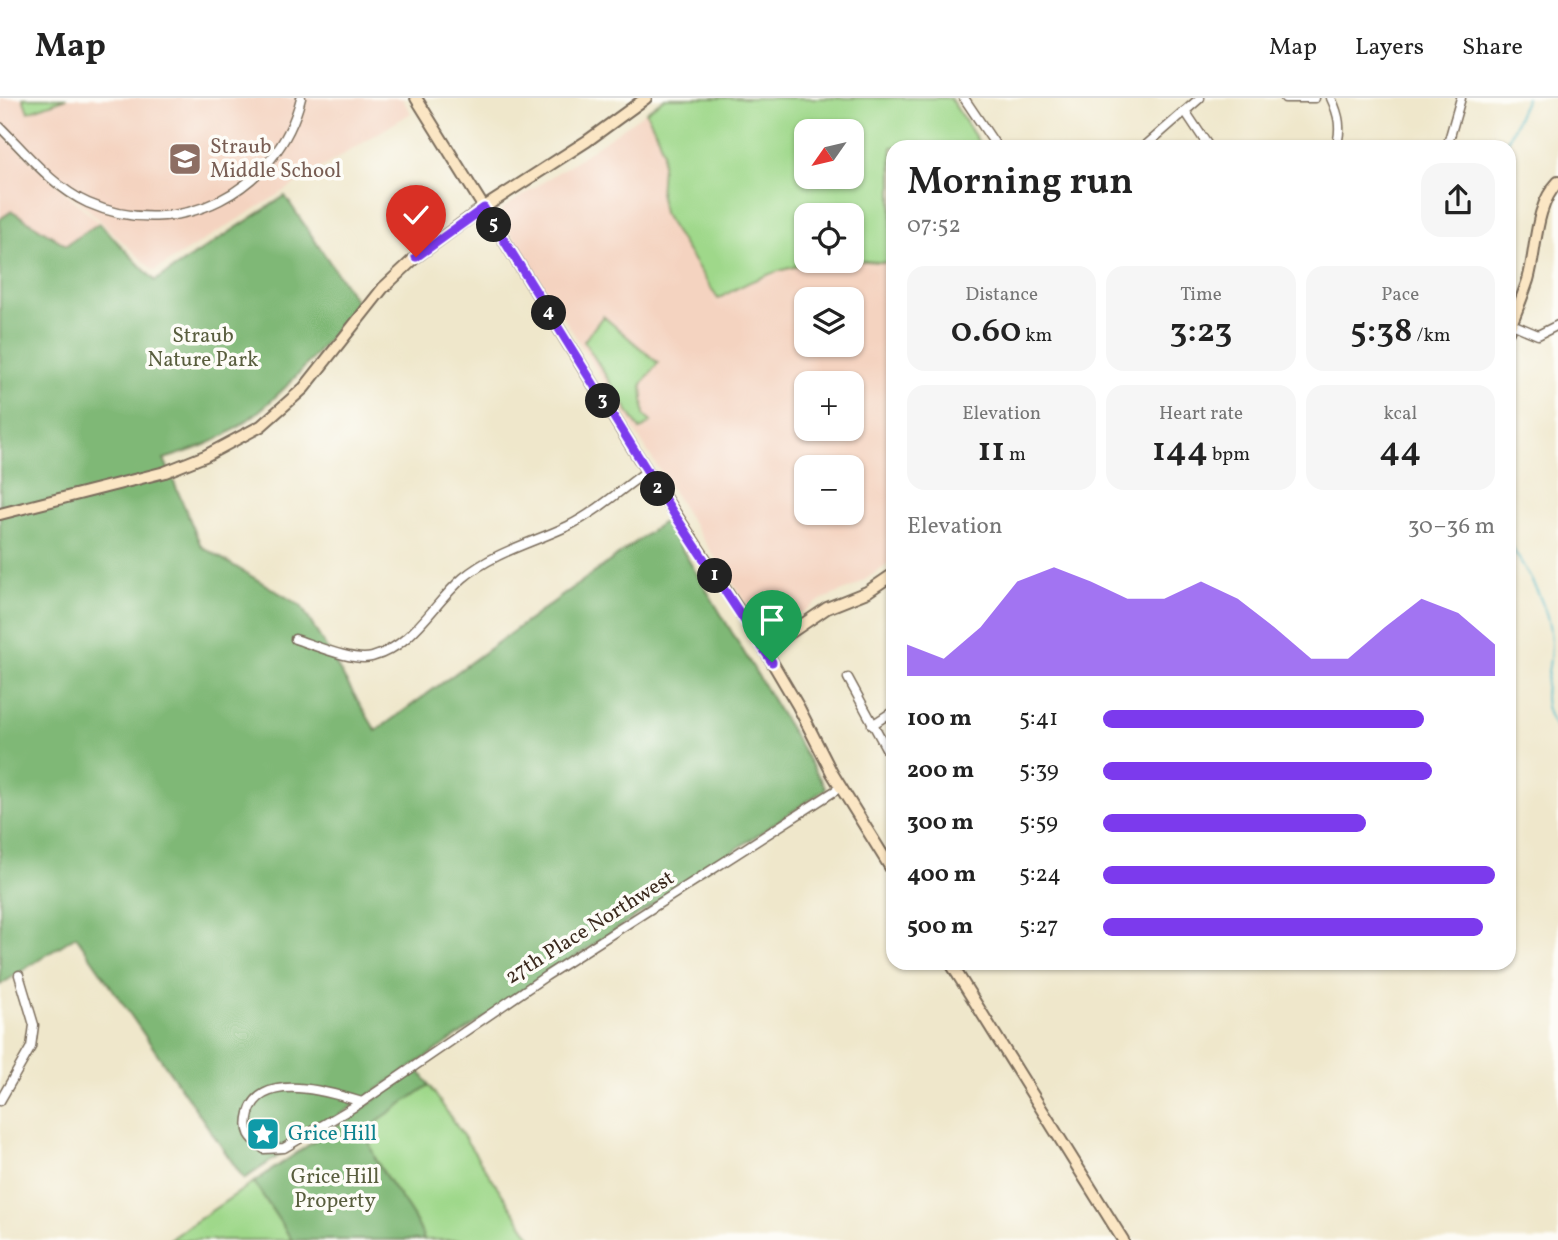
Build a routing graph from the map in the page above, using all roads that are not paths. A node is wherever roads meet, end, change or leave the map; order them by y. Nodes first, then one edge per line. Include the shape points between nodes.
1 (301, 98) edge
2 (416, 98) edge
3 (646, 98) edge
4 (964, 98) edge
5 (1200, 98) edge
6 (1285, 98) edge
7 (1315, 98) edge
8 (1331, 98) edge
9 (1461, 98) edge
10 (1185, 111) junction
11 (0, 127) edge
12 (992, 140) edge
13 (1152, 140) edge
14 (1204, 140) edge
15 (1339, 140) edge
16 (1449, 140) edge
17 (1557, 184) edge
18 (484, 208) junction
19 (1516, 311) edge
20 (1557, 327) edge
21 (1516, 330) edge
22 (647, 471) junction
23 (0, 514) edge
24 (886, 579) edge
25 (295, 639) dead end
26 (765, 650) junction
27 (848, 678) dead end
28 (886, 716) edge
29 (872, 726) junction
30 (886, 749) edge
31 (841, 787) junction
32 (886, 860) edge
33 (955, 970) edge
34 (19, 975) dead end
35 (0, 1101) edge
36 (362, 1102) junction
37 (1123, 1240) edge

1 - 11 street via 289,135 243,187 212,204 172,215 130,215 89,203 52,180
2 - 18 street
3 - 18 street
4 - 12 street
5 - 10 street
6 - 7 street
8 - 15 street via 1340,123
9 - 16 street
10 - 13 street
10 - 14 street
17 - 19 street via 1544,204
18 - 22 street
18 - 23 street via 389,281 304,388 261,426 176,468
20 - 21 street via 1538,335
22 - 25 street via 580,519 515,547 463,578 412,634 390,651 353,658
22 - 26 street
24 - 26 street via 819,613
26 - 31 street
27 - 29 street
28 - 29 street
29 - 30 street
31 - 32 street
31 - 36 street, 27th Place Northwest via 545,976
33 - 37 street
34 - 35 street via 34,1025 31,1047
36 - 36 street, 27th Place Northwest via 326,1091 289,1088 265,1092 250,1108 245,1126 249,1137 264,1149 284,1149

